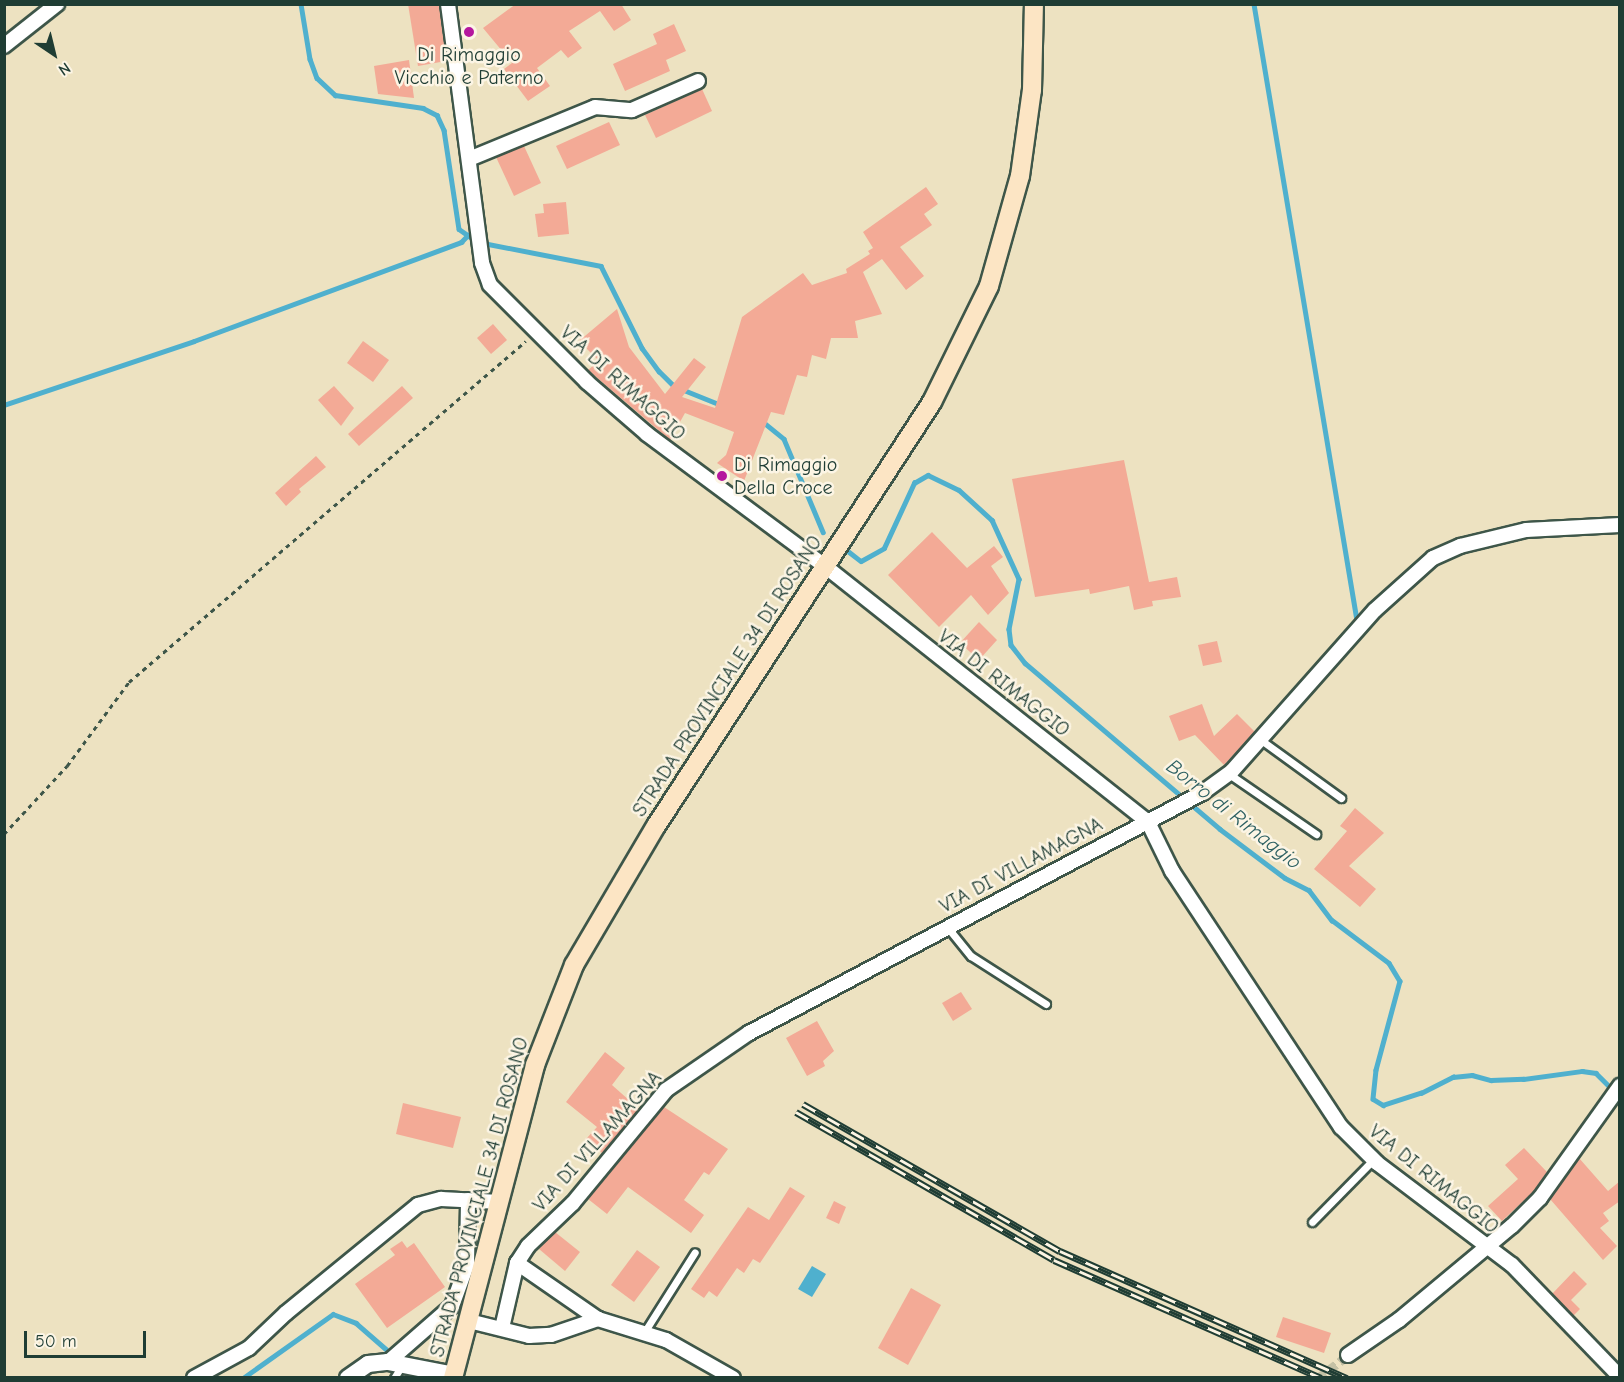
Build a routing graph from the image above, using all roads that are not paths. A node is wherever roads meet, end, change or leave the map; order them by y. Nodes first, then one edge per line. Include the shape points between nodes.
1 (57, 4) edge
2 (448, 4) edge
3 (1034, 4) edge
4 (4, 46) edge
5 (698, 81) dead end
6 (470, 159) junction
7 (1620, 525) edge
8 (828, 561) junction
9 (1261, 740) junction
10 (1228, 773) junction
11 (1341, 798) dead end
12 (1148, 822) junction
13 (1316, 834) dead end
14 (948, 928) junction
15 (1046, 1004) dead end
16 (1620, 1086) edge
17 (1373, 1160) junction
18 (468, 1200) junction
19 (500, 1202) junction
20 (1312, 1222) dead end
21 (1487, 1248) junction
22 (695, 1252) dead end
23 (517, 1263) junction
24 (598, 1319) junction
25 (469, 1322) junction
26 (502, 1328) junction
27 (645, 1331) junction
28 (1348, 1355) tunnel mouth
29 (395, 1368) edge
30 (454, 1376) edge
31 (194, 1377) edge
32 (348, 1377) edge
33 (733, 1377) edge
34 (1620, 1377) edge

1 - 4 street
2 - 6 street, VIA DI RIMAGGIO
3 - 8 main road, STRADA PROVINCIALE 34 DI ROSANO via 1032,90 1024,154 1016,198 989,286 932,402
5 - 6 street via 632,110 595,107
6 - 8 street, VIA DI RIMAGGIO via 482,263 490,285 647,434
7 - 9 street, VIA DI VILLAMAGNA via 1526,530 1460,546 1433,558 1376,610
8 - 12 street, VIA DI RIMAGGIO
8 - 19 main road, STRADA PROVINCIALE 34 DI ROSANO via 583,947 535,1065
9 - 10 street, VIA DI VILLAMAGNA
9 - 11 lane
10 - 12 street, VIA DI VILLAMAGNA via 1202,793
10 - 13 lane via 1294,815
12 - 14 street, VIA DI VILLAMAGNA
12 - 17 street, VIA DI RIMAGGIO via 1172,871 1324,1105
14 - 15 lane via 971,956
14 - 23 street, VIA DI VILLAMAGNA via 749,1033 666,1090
16 - 21 street via 1540,1197
17 - 20 lane
17 - 21 street, VIA DI RIMAGGIO
18 - 19 street
18 - 29 street via 467,1266 452,1306
18 - 31 street via 441,1198 418,1205 286,1312 249,1348
19 - 25 main road, STRADA PROVINCIALE 34 DI ROSANO
21 - 28 street via 1399,1320
21 - 34 street, VIA DI RIMAGGIO via 1512,1265
22 - 27 lane
23 - 24 street
23 - 26 street, VIA DI VILLAMAGNA
24 - 26 street via 551,1335 529,1336
24 - 27 street
25 - 26 street
25 - 30 main road, STRADA PROVINCIALE 34 DI ROSANO
27 - 33 street
29 - 30 street
29 - 32 street via 368,1364

